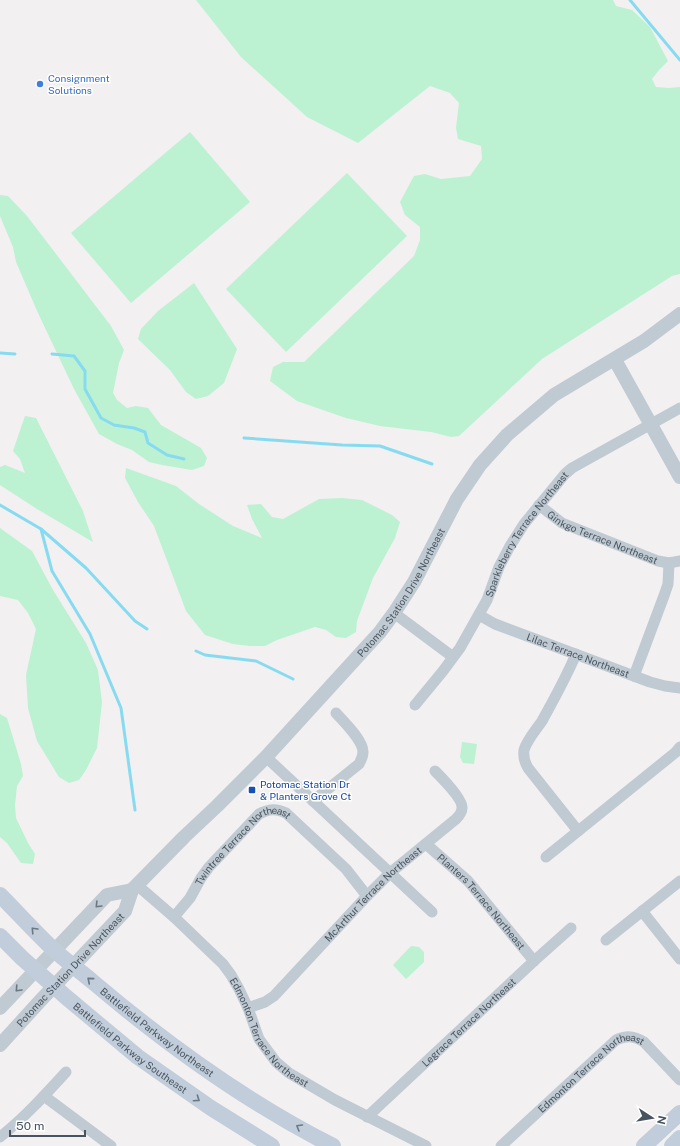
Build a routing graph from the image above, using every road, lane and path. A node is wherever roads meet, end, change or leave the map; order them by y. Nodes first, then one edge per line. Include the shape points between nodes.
1 (680, 314) edge
2 (615, 360) junction
3 (680, 408) edge
4 (651, 425) junction
5 (680, 477) edge
6 (539, 505) junction
7 (674, 562) edge
8 (394, 613) junction
9 (479, 615) junction
10 (576, 654) junction
11 (453, 657) junction
12 (634, 676) junction
13 (680, 688) edge
14 (415, 705) dead end
15 (336, 714) dead end
16 (680, 747) edge
17 (266, 757) junction
18 (435, 771) dead end
19 (313, 801) junction
20 (578, 831) junction
21 (426, 844) junction
22 (546, 857) dead end
23 (390, 873) junction
24 (680, 881) edge
25 (134, 888) junction
26 (0, 895) edge
27 (367, 896) junction
28 (642, 911) junction
29 (432, 912) dead end
30 (174, 917) junction
31 (571, 928) dead end
32 (0, 936) edge
33 (606, 940) dead end
34 (54, 950) junction
35 (680, 959) edge
36 (534, 961) junction
37 (73, 966) junction
38 (36, 970) junction
39 (53, 986) junction
40 (0, 1008) edge
41 (248, 1008) junction
42 (0, 1045) edge
43 (66, 1072) dead end
44 (680, 1080) edge
45 (44, 1096) junction
46 (680, 1113) edge
47 (367, 1117) junction
48 (0, 1137) edge
49 (680, 1138) edge
50 (111, 1146) edge
51 (272, 1146) edge
52 (333, 1146) edge
53 (426, 1146) edge
54 (501, 1146) edge
55 (644, 1146) edge
56 (672, 1146) edge

1 - 2 street, Potomac Station Drive Northeast via 644,342
2 - 4 street
2 - 8 street, Potomac Station Drive Northeast via 554,395 507,436 480,465 457,499 414,582
3 - 4 street, Sparkleberry Terrace Northeast
4 - 5 street
4 - 6 street, Sparkleberry Terrace Northeast via 572,468
6 - 7 street, Ginkgo Terrace Northeast via 562,523 658,561
6 - 9 street, Sparkleberry Terrace Northeast via 510,546
7 - 12 street, Ginkgo Terrace Northeast via 666,593
8 - 11 street
8 - 17 street, Potomac Station Drive Northeast via 380,632
9 - 10 street, Lilac Terrace Northeast via 495,624
9 - 11 street, Sparkleberry Terrace Northeast
10 - 12 street, Lilac Terrace Northeast
10 - 20 street via 542,721 528,742 524,758 528,768
11 - 14 street, Sparkleberry Terrace Northeast
12 - 13 street, Lilac Terrace Northeast
15 - 19 street via 362,745 362,758 359,764
16 - 20 street
17 - 19 street
17 - 25 street, Potomac Station Drive Northeast
18 - 21 street, McArthur Terrace Northeast via 462,807 461,814 456,820
19 - 23 street
20 - 22 street
21 - 23 street, McArthur Terrace Northeast
21 - 36 street, Planters Terrace Northeast via 468,881
23 - 27 street, McArthur Terrace Northeast
23 - 29 street
24 - 28 street
25 - 30 street, Edmonton Terrace Northeast
25 -> 34 street via 107,895
25 - 37 street, Potomac Station Drive Northeast via 125,911
34 -> 26 main road, Battlefield Parkway Northeast
27 - 30 street, Twintree Terrace Northeast via 346,869 286,813 273,809 259,814 209,867 190,898
27 - 41 street, McArthur Terrace Northeast via 274,996
28 - 33 street
28 - 35 street
30 - 41 street, Edmonton Terrace Northeast via 223,964
31 - 36 street, Legrace Terrace Northeast
32 - 38 main road, Battlefield Parkway Southeast
34 - 37 main road, Battlefield Parkway Northeast
34 - 38 street
36 - 47 street, Legrace Terrace Northeast
37 - 39 street, Potomac Station Drive Northeast
52 -> 37 main road, Battlefield Parkway Northeast via 270,1110 191,1058
38 - 39 main road, Battlefield Parkway Southeast
38 -> 40 street
39 - 42 street, Potomac Station Drive Northeast
39 -> 51 main road, Battlefield Parkway Southeast via 138,1057 211,1108
41 - 47 street, Edmonton Terrace Northeast via 259,1039 276,1062 289,1073
43 - 45 street
44 - 54 street, Edmonton Terrace Northeast via 644,1042 630,1036 623,1037 616,1040
45 - 48 street
45 - 50 street
46 - 55 main road
47 - 53 street, Edmonton Terrace Northeast
49 - 56 main road

